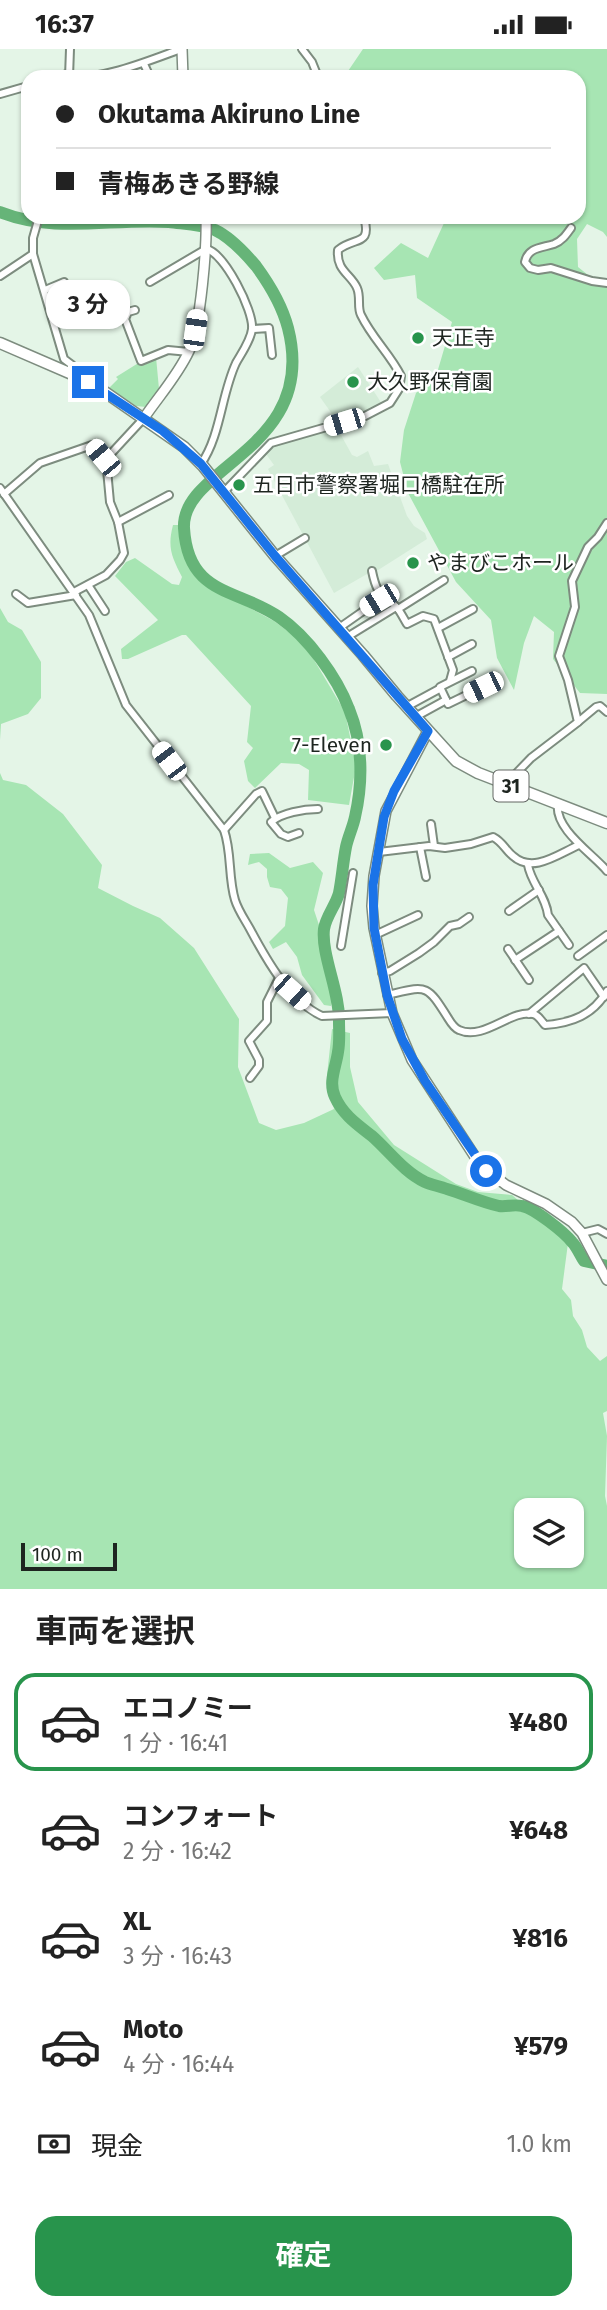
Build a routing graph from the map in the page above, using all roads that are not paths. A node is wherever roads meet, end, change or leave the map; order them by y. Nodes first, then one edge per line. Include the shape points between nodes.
1 (70, 49) edge
2 (182, 49) edge
3 (302, 49) edge
4 (144, 64) junction
5 (69, 70) edge
6 (122, 70) edge
7 (147, 70) edge
8 (183, 70) edge
9 (315, 70) edge
10 (21, 88) edge
11 (0, 94) edge
12 (36, 224) edge
13 (206, 224) edge
14 (366, 224) edge
15 (571, 228) dead end
16 (206, 244) junction
17 (33, 254) junction
18 (0, 276) edge
19 (64, 282) dead end
20 (150, 282) dead end
21 (607, 283) edge
22 (46, 289) junction
23 (135, 310) dead end
24 (253, 330) junction
25 (0, 343) edge
26 (189, 352) junction
27 (272, 355) dead end
28 (74, 375) junction
29 (144, 418) junction
30 (106, 459) junction
31 (202, 465) junction
32 (2, 491) edge
33 (223, 491) junction
34 (169, 495) dead end
35 (118, 522) junction
36 (607, 523) edge
37 (305, 538) dead end
38 (275, 556) junction
39 (372, 571) dead end
40 (444, 580) dead end
41 (88, 586) junction
42 (16, 594) dead end
43 (75, 594) junction
44 (381, 596) junction
45 (397, 608) junction
46 (473, 609) dead end
47 (105, 611) dead end
48 (339, 628) junction
49 (438, 628) junction
50 (347, 637) junction
51 (472, 643) dead end
52 (448, 657) junction
53 (472, 671) dead end
54 (450, 681) junction
55 (483, 687) dead end
56 (441, 688) junction
57 (446, 700) junction
58 (406, 707) junction
59 (607, 712) edge
60 (415, 717) junction
61 (578, 722) junction
62 (428, 731) junction
63 (506, 784) junction
64 (558, 804) junction
65 (318, 809) dead end
66 (275, 818) junction
67 (607, 823) edge
68 (431, 824) dead end
69 (224, 830) junction
70 (299, 833) dead end
71 (579, 845) junction
72 (421, 846) junction
73 (434, 846) junction
74 (379, 852) junction
75 (528, 865) junction
76 (607, 871) edge
77 (353, 873) dead end
78 (426, 877) dead end
79 (539, 890) junction
80 (509, 911) dead end
81 (418, 915) dead end
82 (469, 917) dead end
83 (559, 931) junction
84 (375, 935) junction
85 (607, 935) edge
86 (569, 945) dead end
87 (341, 946) dead end
88 (508, 949) dead end
89 (578, 956) dead end
90 (515, 960) junction
91 (382, 973) junction
92 (279, 978) junction
93 (529, 980) dead end
94 (605, 994) edge
95 (387, 995) junction
96 (392, 1013) junction
97 (529, 1014) junction
98 (250, 1078) dead end
99 (607, 1234) edge
100 (584, 1237) junction
101 (605, 1277) edge

1 - 5 street
2 - 4 street
2 - 8 main road
3 - 9 street
4 - 6 street
4 - 7 street
10 - 11 street
12 - 17 street
13 - 16 main road
14 - 33 street via 366,235 343,246 337,255 343,273 356,285 359,312 401,376 399,389 390,403 365,416 271,443
15 - 21 street via 564,239 531,251 525,262 537,270 551,268
16 - 20 street
16 - 24 street via 228,269
16 - 26 main road
17 - 18 street
17 - 22 street
19 - 22 street
22 - 28 street via 64,359 72,365
23 - 26 street via 125,319 141,361 168,350
24 - 27 street via 269,328
24 - 31 street via 231,375
25 - 28 main road, 31
26 - 29 main road
28 - 29 main road, 31
29 - 30 street
29 - 31 main road, 31
30 - 32 street via 92,446 40,463
30 - 35 street via 110,502
31 - 33 main road, 31
32 - 43 street
33 - 38 main road, 31
34 - 35 street
35 - 41 street via 124,553 106,575
36 - 61 street via 587,547 572,581 575,607 559,656
37 - 38 street
38 - 48 main road, 31
39 - 44 street
40 - 45 street
41 - 43 street
41 - 47 street
42 - 43 street via 28,603
43 - 69 street via 89,615 126,705
44 - 45 street
44 - 48 street
45 - 49 street via 407,624 423,616 434,618
45 - 50 street
46 - 49 street
48 - 50 main road, 31
49 - 52 street
50 - 58 main road, 31
51 - 52 street
52 - 54 street via 453,670
53 - 54 street
54 - 56 street
55 - 57 street via 448,704
56 - 57 street
56 - 58 street
57 - 60 street
58 - 60 main road, 31
59 - 61 street via 596,706
60 - 62 main road, 31
61 - 63 street
62 - 63 main road, 31 via 461,764
62 - 74 main road via 388,804
63 - 64 main road, 31
64 - 67 main road, 31
64 - 71 street via 560,819
65 - 66 street
66 - 69 street via 262,791
66 - 70 street via 271,822 281,834
68 - 73 street
69 - 92 street via 237,906
71 - 75 street
71 - 76 street
72 - 73 street
72 - 74 street
72 - 78 street
73 - 75 street via 445,848 494,837
74 - 84 main road via 372,896
75 - 79 street
77 - 87 street
79 - 80 street
79 - 83 street
81 - 84 street
82 - 91 street
83 - 86 street
83 - 90 street
84 - 91 main road
85 - 89 street
88 - 90 street
90 - 93 street
91 - 95 main road
92 - 96 street via 316,1014
92 - 98 street via 267,1002 267,1021 249,1041 259,1060
94 - 97 street via 597,1006 562,1024 545,1025
94 - 97 street via 584,968
95 - 96 main road
95 - 97 street via 429,991 452,1024 463,1031 484,1030
96 - 100 main road via 412,1060 481,1166 506,1185 562,1213
99 - 100 street via 597,1229
100 - 101 main road

